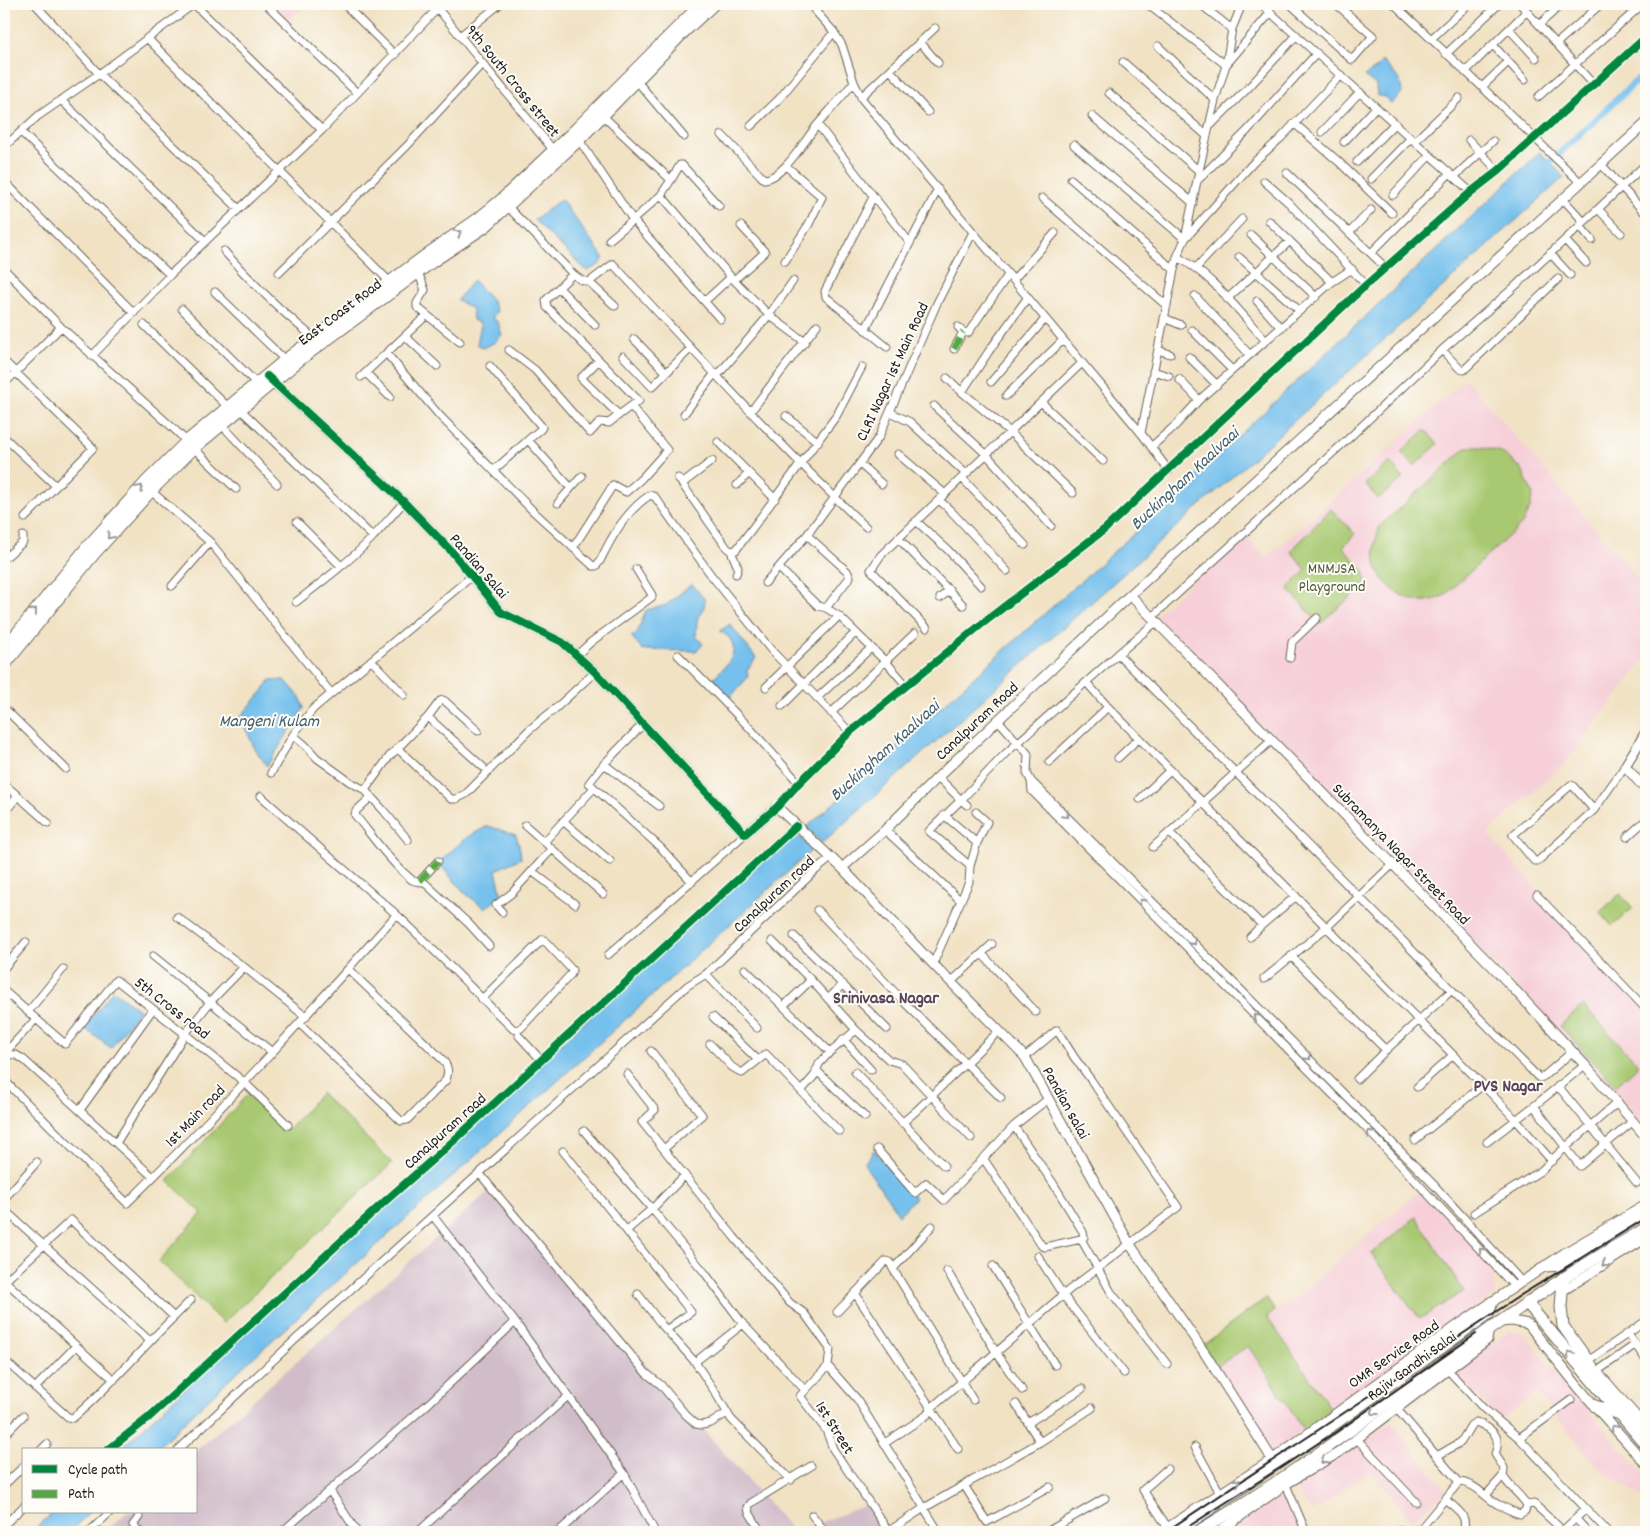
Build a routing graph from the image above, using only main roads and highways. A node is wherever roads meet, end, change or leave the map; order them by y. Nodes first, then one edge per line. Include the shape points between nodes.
1 (714, 4) edge
2 (697, 5) edge
3 (429, 259) junction
4 (270, 380) junction
5 (191, 445) junction
6 (4, 649) edge
7 (4, 666) edge
8 (1646, 1212) edge
9 (1646, 1228) edge
10 (1546, 1266) road end
11 (1563, 1278) junction
12 (1492, 1302) road end
13 (1527, 1303) junction
14 (1595, 1406) road end
15 (1620, 1414) junction
16 (1646, 1428) edge
17 (1646, 1445) edge
18 (1295, 1452) junction
19 (1302, 1464) junction
20 (1168, 1531) edge
21 (1196, 1532) edge

1 - 3 main road, East Coast Road via 508,207 486,226
3 -> 2 main road, East Coast Road via 554,151
3 - 4 main road, East Coast Road via 418,272
3 - 4 main road, East Coast Road via 390,282 285,360
4 - 5 main road, East Coast Road via 241,410
4 - 5 main road, East Coast Road via 257,384 228,407
6 -> 5 main road, East Coast Road via 146,482
5 -> 7 main road, East Coast Road via 94,554
8 - 10 main road via 1560,1265
9 - 11 main road, Rajiv Gandhi Salai
11 - 13 main road, Rajiv Gandhi Salai
11 - 16 main road via 1563,1326
12 - 18 main road, Rajiv Gandhi Salai via 1488,1314
15 -> 13 main road
13 -> 19 main road, Rajiv Gandhi Salai
14 - 15 main road
15 - 17 main road
18 - 19 main road
18 - 20 main road, Rajiv Gandhi Salai
19 - 21 main road, Rajiv Gandhi Salai via 1284,1481

